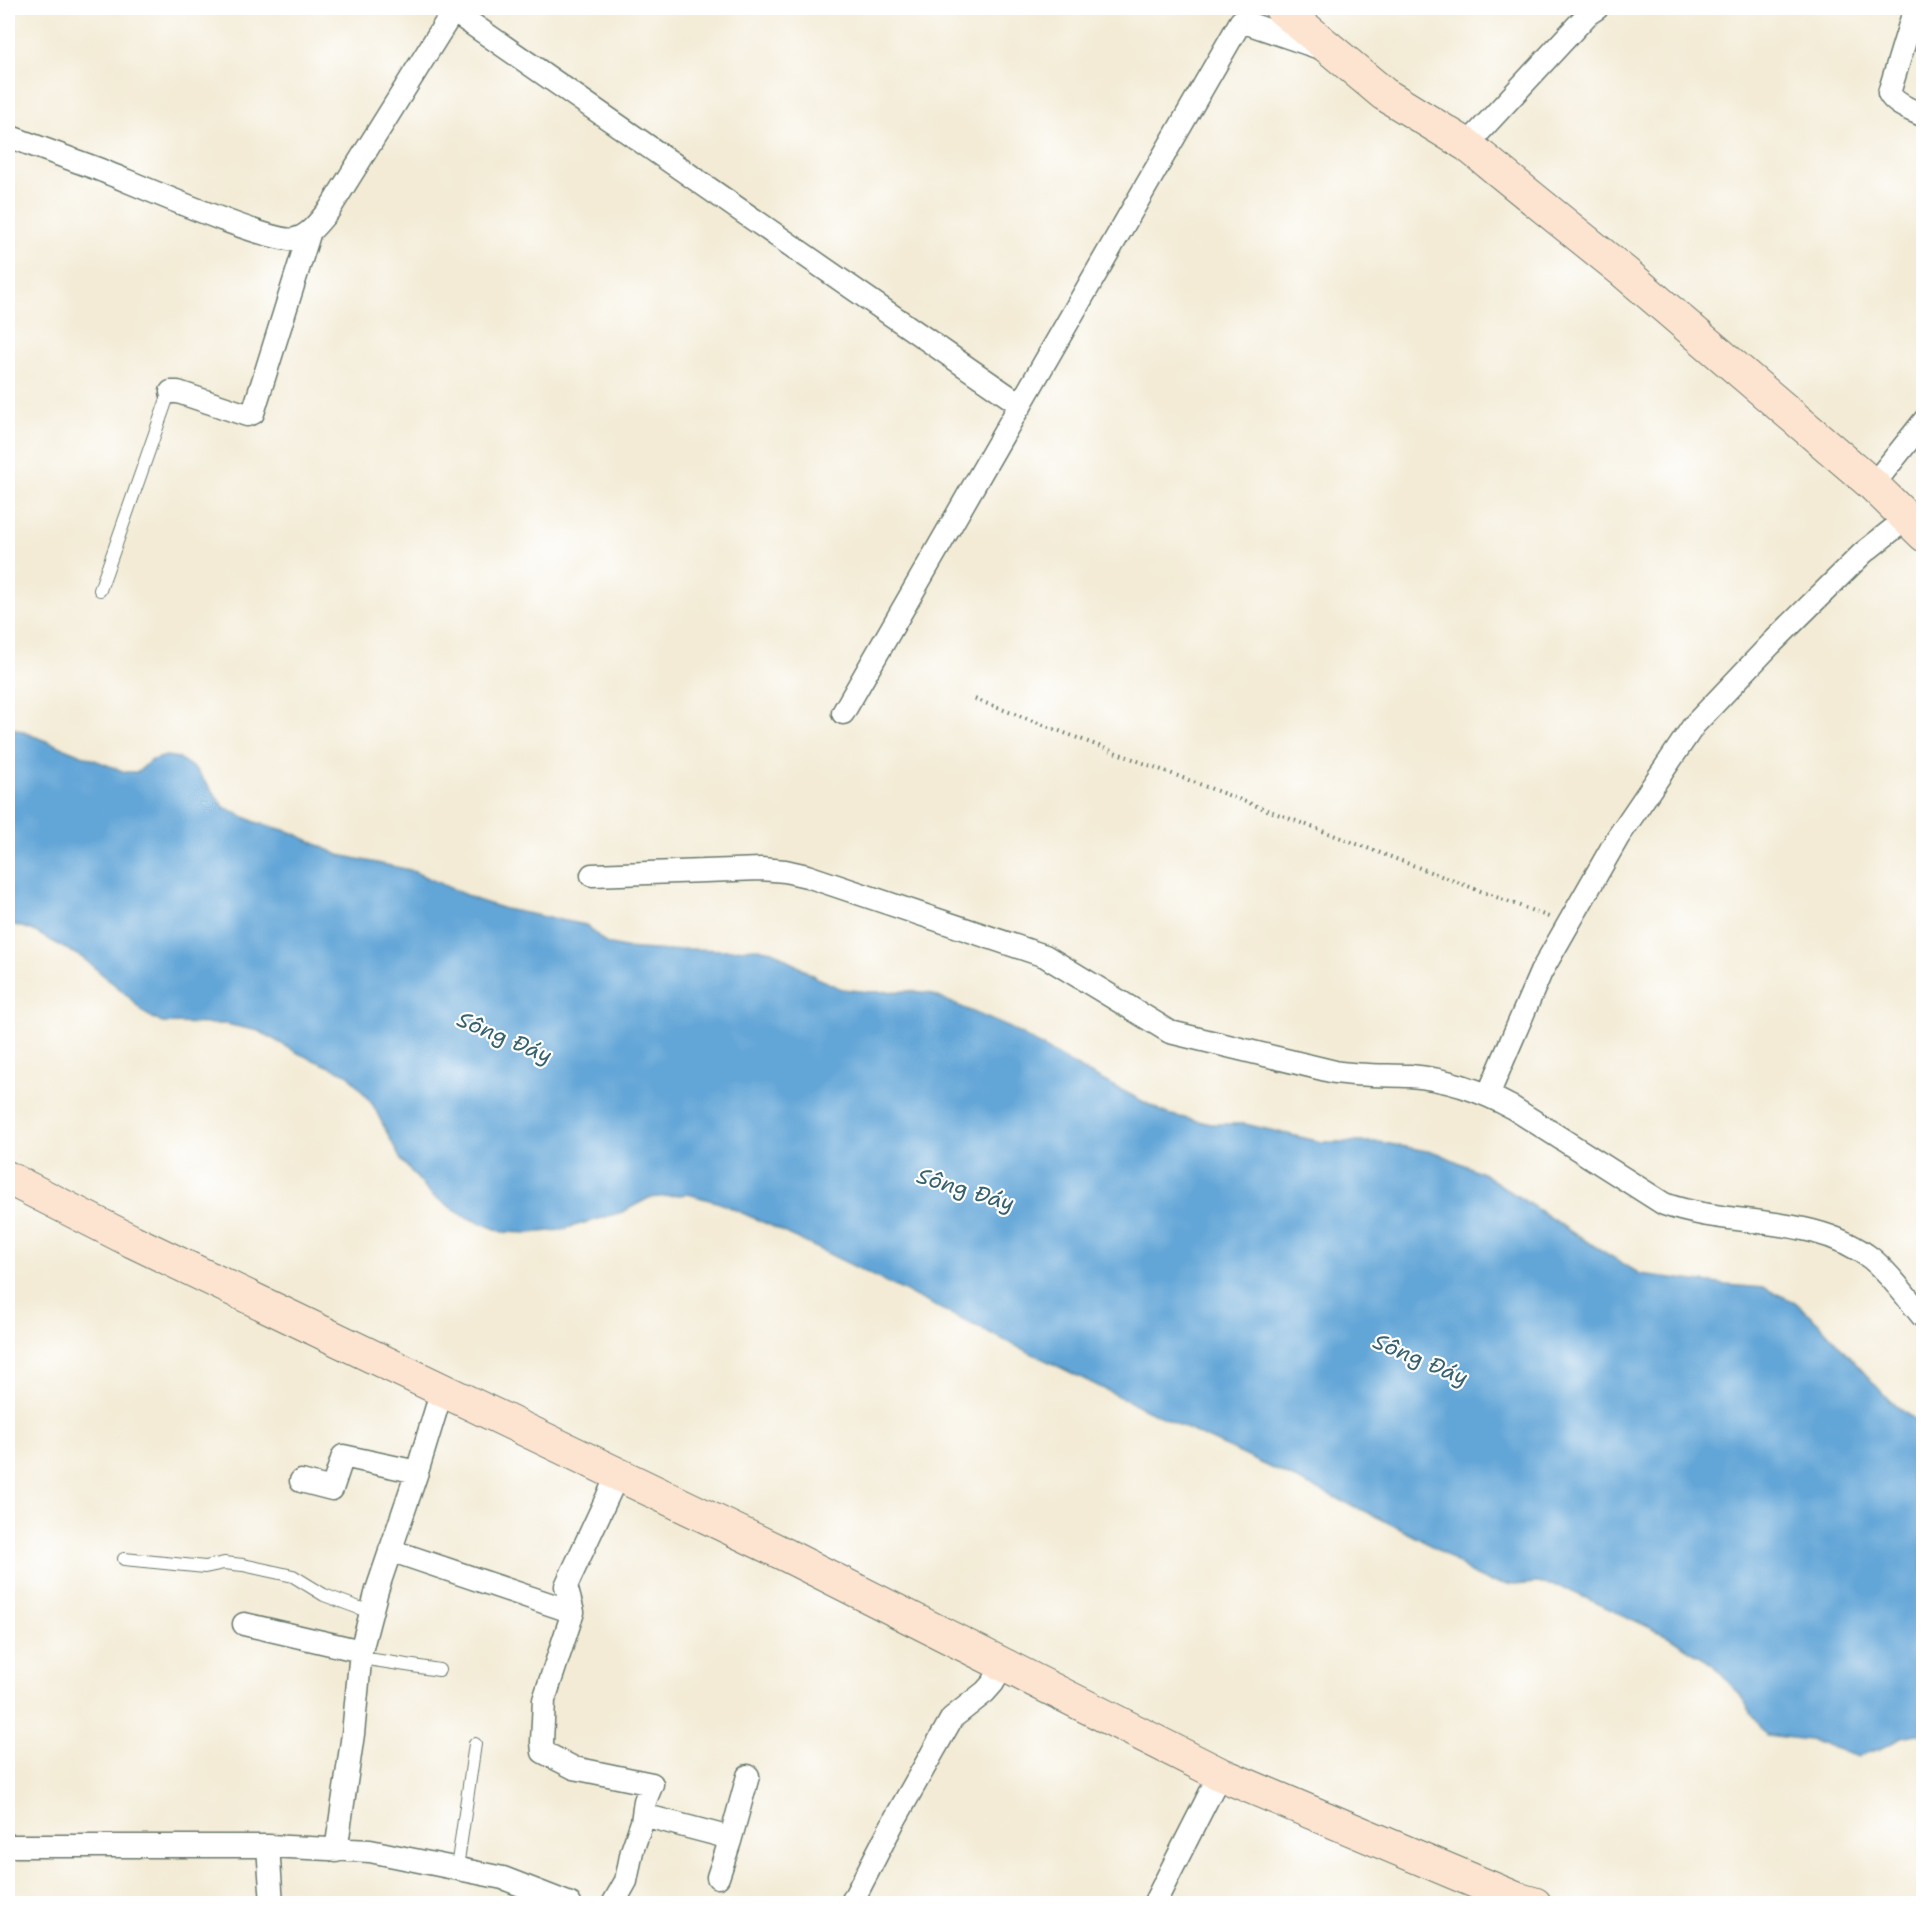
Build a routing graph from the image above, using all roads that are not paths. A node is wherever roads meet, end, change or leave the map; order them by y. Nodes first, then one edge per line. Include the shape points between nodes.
1 (1281, 8) edge
2 (1915, 8) edge
3 (454, 9) edge
4 (1589, 10) edge
5 (1336, 53) junction
6 (1923, 116) edge
7 (8, 136) edge
8 (1467, 145) junction
9 (310, 231) junction
10 (171, 392) joint
11 (1021, 405) junction
12 (1923, 421) edge
13 (1873, 485) junction
14 (1915, 526) edge
15 (100, 590) dead end
16 (843, 713) dead end
17 (592, 875) dead end
18 (1488, 1095) junction
19 (8, 1178) edge
20 (1923, 1318) edge
21 (442, 1390) junction
22 (417, 1472) junction
23 (618, 1474) junction
24 (301, 1481) dead end
25 (390, 1550) junction
26 (124, 1559) dead end
27 (370, 1612) junction
28 (573, 1612) junction
29 (244, 1624) dead end
30 (361, 1654) junction
31 (1003, 1664) junction
32 (439, 1670) dead end
33 (475, 1744) dead end
34 (1221, 1774) junction
35 (748, 1776) dead end
36 (643, 1815) junction
37 (730, 1841) junction
38 (8, 1846) edge
39 (267, 1846) junction
40 (336, 1851) junction
41 (457, 1868) junction
42 (718, 1877) dead end
43 (1522, 1902) edge
44 (852, 1903) edge
45 (272, 1904) edge
46 (570, 1904) edge
47 (613, 1904) edge
48 (1154, 1904) edge

1 - 5 street
2 - 6 street via 1889,93
3 - 9 street via 329,210
3 - 11 street
4 - 8 street
5 - 8 street via 1384,94
5 - 11 street via 1241,21
7 - 9 street via 277,239 294,240
8 - 13 street via 1624,272
9 - 10 street via 253,413 247,415
10 - 15 lane
11 - 16 street
12 - 13 street
13 - 14 street
14 - 18 street via 1863,553 1694,725 1618,837 1541,972
17 - 18 street via 761,869 807,876 1045,956 1170,1032 1335,1072 1411,1076 1465,1086
18 - 20 street via 1664,1204 1680,1210 1797,1227 1847,1245 1871,1259 1890,1277
19 - 21 street
21 - 22 street
21 - 23 street
22 - 24 street via 343,1456 332,1489
22 - 25 street
23 - 28 street via 567,1586
23 - 31 street
25 - 27 street
25 - 28 street
26 - 27 lane via 205,1567 243,1565 293,1576 324,1595
27 - 30 street
28 - 36 street via 544,1700 543,1752 574,1768 652,1784
29 - 30 street
30 - 32 lane
30 - 40 street
31 - 34 street
31 - 44 street via 985,1692 952,1718
33 - 41 lane
34 - 43 street
34 - 48 street
35 - 37 street
36 - 37 street
36 - 47 street via 626,1881
37 - 42 street
38 - 39 street
39 - 40 street
39 - 45 street
40 - 41 street via 370,1851
41 - 46 street via 503,1878

